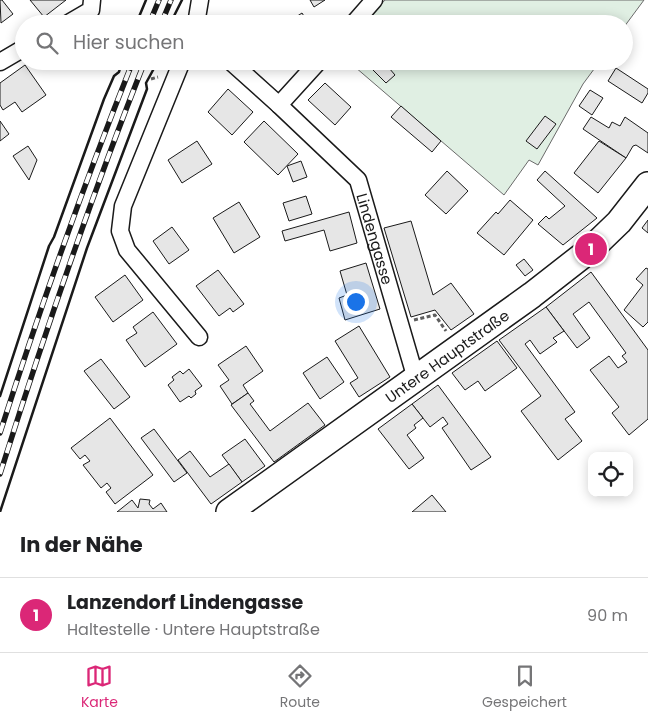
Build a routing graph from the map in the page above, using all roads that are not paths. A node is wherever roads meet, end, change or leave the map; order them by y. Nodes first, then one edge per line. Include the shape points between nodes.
1 (92, 0) edge
2 (200, 0) edge
3 (374, 0) edge
4 (83, 15) edge
5 (198, 15) edge
6 (361, 15) edge
7 (15, 53) edge
8 (0, 62) edge
9 (178, 70) edge
10 (240, 70) edge
11 (310, 70) edge
12 (279, 105) junction
13 (648, 184) edge
14 (199, 337) dead end
15 (416, 379) junction
16 (239, 509) edge

1 - 4 street via 92,10
2 - 5 street
3 - 6 street
7 - 8 street
9 - 14 street via 123,206 120,231 127,250
10 - 12 street, Lindengasse
11 - 12 street
12 - 15 street, Lindengasse via 358,180
13 - 15 main road, Untere Hauptstraße via 619,222 591,249
15 - 16 main road, Untere Hauptstraße

